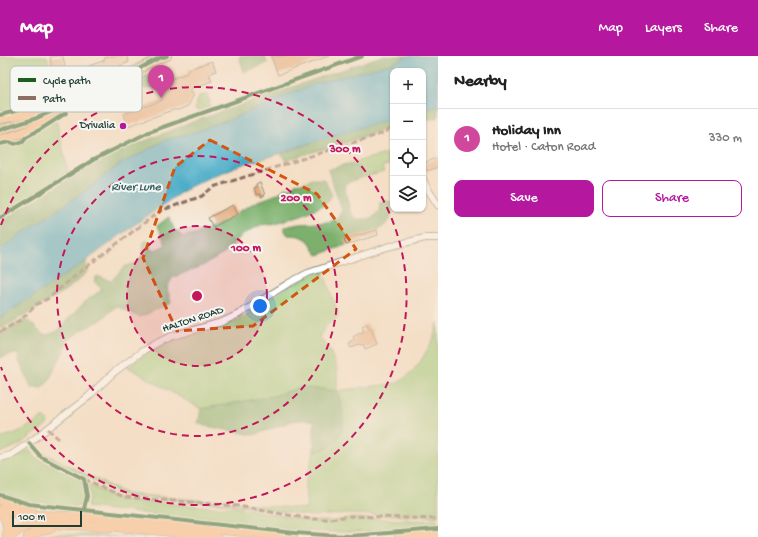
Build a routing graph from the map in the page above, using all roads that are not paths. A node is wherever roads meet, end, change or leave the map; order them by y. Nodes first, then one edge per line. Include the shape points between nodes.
1 (163, 57) edge
2 (142, 68) edge
3 (35, 112) edge
4 (49, 112) edge
5 (59, 112) edge
6 (0, 118) edge
7 (22, 123) junction
8 (0, 125) edge
9 (0, 130) edge
10 (0, 139) edge
11 (426, 186) edge
12 (438, 205) edge
13 (438, 238) edge
14 (0, 458) edge
15 (0, 500) edge
16 (0, 510) edge
17 (141, 521) junction
18 (191, 534) junction
19 (438, 534) edge
20 (9, 537) edge
21 (28, 537) edge
22 (216, 537) edge
23 (293, 537) edge
24 (399, 537) edge

1 - 2 main road
3 - 6 main road
4 - 7 main road
5 - 10 main road via 41,125 21,134
7 - 8 main road
7 - 9 main road
11 - 12 street
13 - 14 street, HALTON ROAD via 425,238 387,247 308,273 222,322 158,342 113,373 88,397 29,443 11,455
15 - 17 highway via 26,509 95,514
16 - 17 highway via 27,515
16 - 20 highway via 6,521
17 - 23 highway
18 - 20 highway via 108,526 47,524 31,525
18 - 21 highway via 43,530
18 - 22 highway
19 - 24 highway

